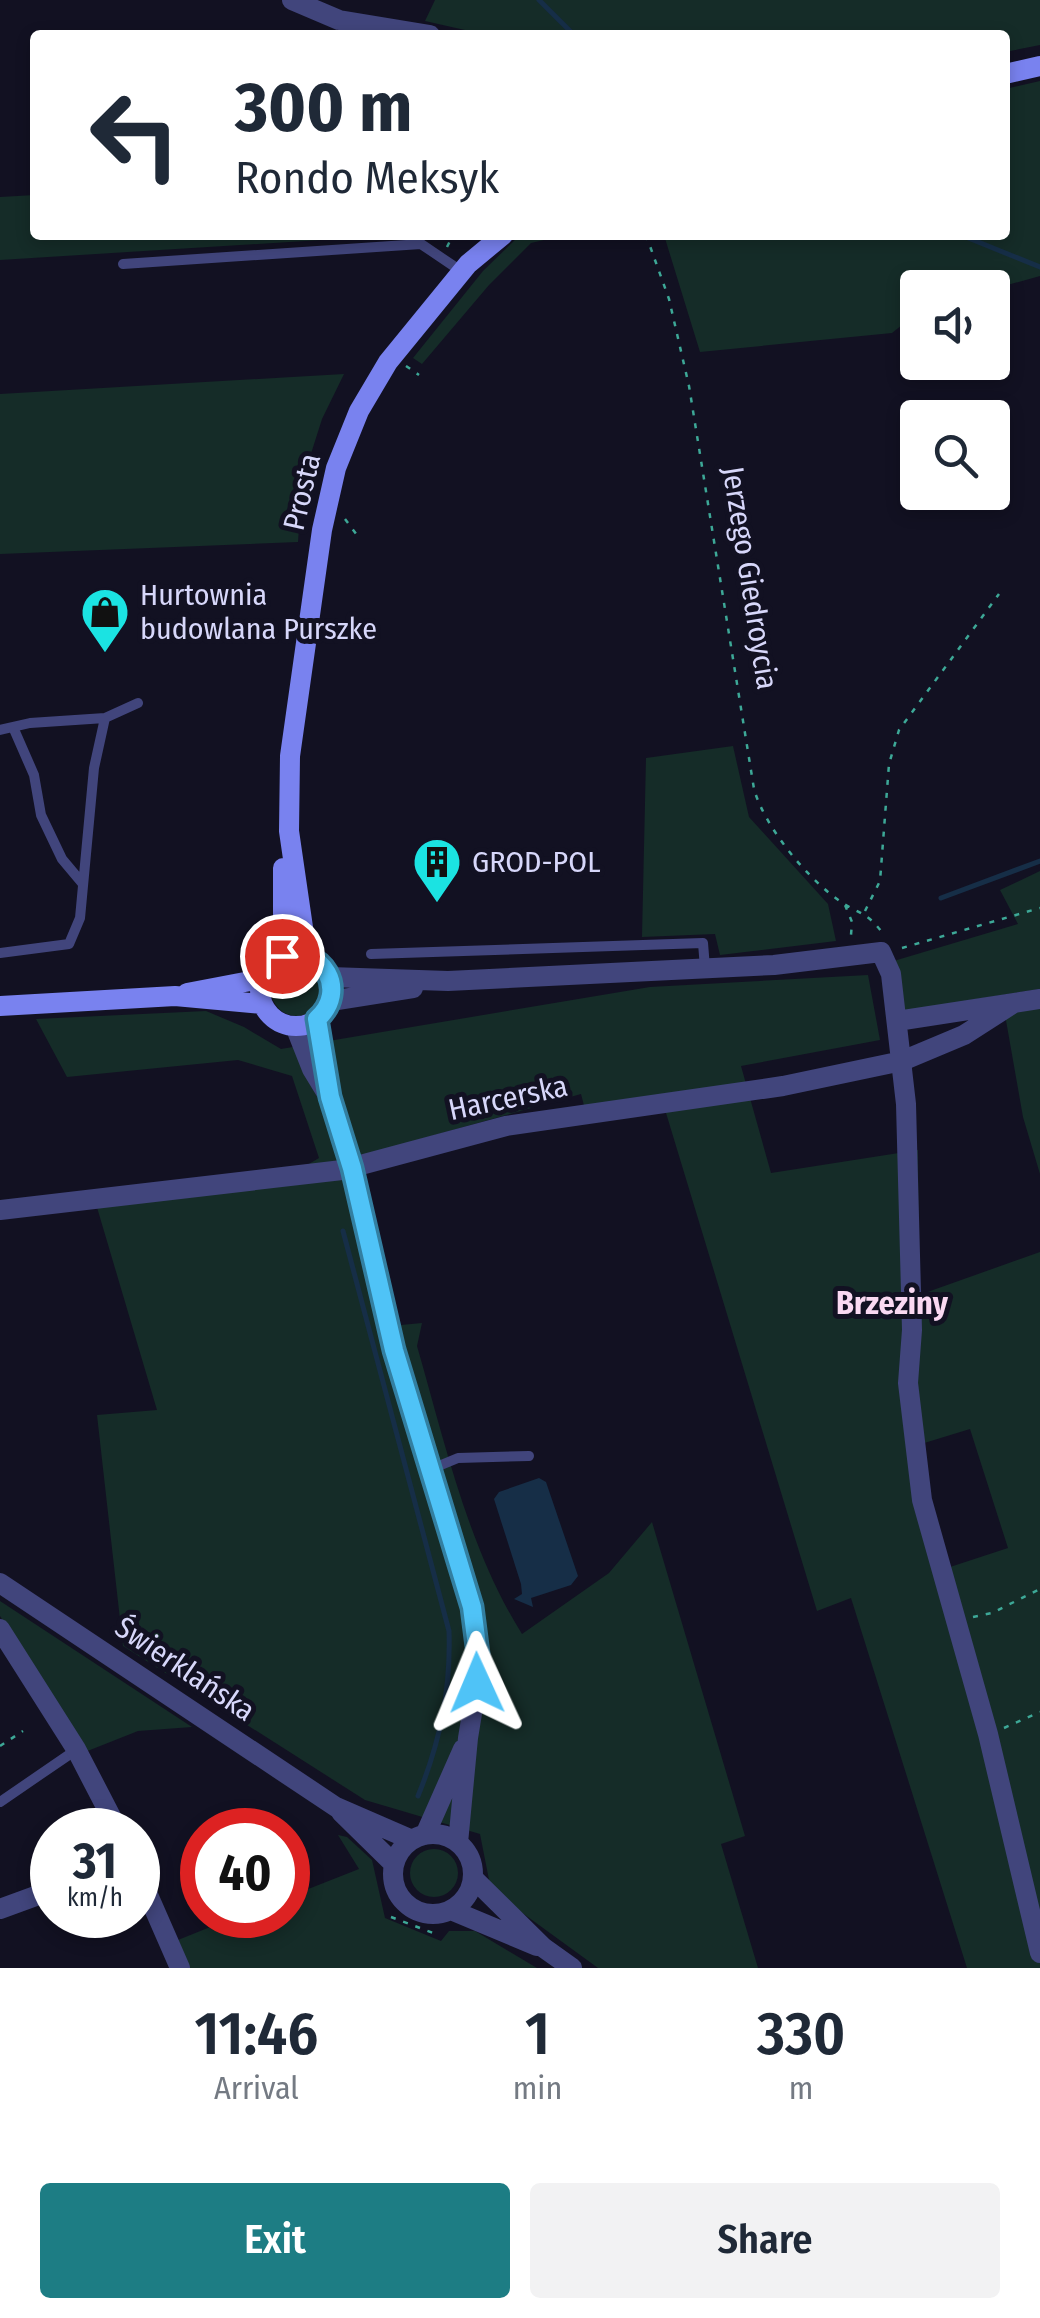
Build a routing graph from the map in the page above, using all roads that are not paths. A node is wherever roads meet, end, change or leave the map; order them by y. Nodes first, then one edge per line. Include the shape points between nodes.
1 (292, 0) edge
2 (400, 30) edge
3 (1040, 66) edge
4 (1010, 73) edge
5 (492, 240) edge
6 (123, 264) dead end
7 (465, 268) junction
8 (138, 703) dead end
9 (104, 718) junction
10 (14, 727) junction
11 (0, 730) edge
12 (289, 865) junction
13 (83, 884) junction
14 (0, 953) edge
15 (371, 954) dead end
16 (307, 955) junction
17 (282, 956) junction
18 (705, 968) junction
19 (330, 977) junction
20 (261, 979) junction
21 (448, 981) junction
22 (216, 994) junction
23 (1040, 999) edge
24 (331, 1000) junction
25 (1014, 1003) junction
26 (262, 1004) junction
27 (0, 1006) edge
28 (317, 1019) junction
29 (897, 1020) junction
30 (295, 1026) junction
31 (902, 1061) junction
32 (330, 1097) junction
33 (352, 1168) junction
34 (0, 1210) edge
35 (529, 1456) dead end
36 (428, 1471) junction
37 (0, 1583) edge
38 (0, 1629) edge
39 (468, 1738) junction
40 (76, 1749) junction
41 (0, 1802) edge
42 (336, 1806) junction
43 (107, 1808) edge
44 (419, 1837) junction
45 (458, 1843) junction
46 (394, 1864) junction
47 (473, 1878) junction
48 (30, 1898) edge
49 (0, 1909) edge
50 (452, 1910) junction
51 (160, 1922) edge
52 (544, 1948) junction
53 (1040, 1953) edge
54 (180, 1968) edge
55 (572, 1968) edge

1 - 2 street via 340,20
3 - 4 main road
5 - 7 main road, Prosta
6 - 7 lane via 421,244
7 - 12 main road, Prosta via 380,374 336,468 294,711
8 - 9 lane
9 - 10 lane
9 - 13 lane
10 - 11 lane
10 - 13 lane via 34,775 40,815
12 - 16 main road, Prosta
12 - 17 main road, Prosta
13 - 14 lane via 69,944
15 - 18 lane via 703,943
16 - 17 main road
16 - 19 main road
17 - 20 main road
18 - 21 street
18 - 29 street via 886,951
19 - 21 street
19 - 24 main road
20 - 22 main road
20 - 26 main road
21 - 24 street
22 - 26 main road
22 - 27 main road
23 - 25 street, Harcerska
24 - 28 main road
25 - 29 street, Harcerska
25 - 31 street, Harcerska via 964,1035
26 - 30 main road via 273,1018
28 - 30 main road
28 - 32 street
29 - 31 street
30 - 32 street
31 - 33 street, Harcerska via 783,1086 506,1126
31 - 53 street via 912,1330 908,1384 922,1500
32 - 33 street
33 - 34 street, Harcerska
33 - 36 street
35 - 36 lane via 458,1458
36 - 39 street via 475,1622 477,1683
37 - 42 street, Świerklańska
38 - 40 street
39 - 44 street
39 - 45 street
40 - 41 lane
40 - 43 street
42 - 44 street, Świerklańska
42 - 46 street, Świerklańska
44 - 45 street
44 - 46 street
45 - 47 street
46 - 50 street via 395,1889 404,1903 428,1914
47 - 50 street
47 - 52 street
48 - 49 street
50 - 52 street
51 - 54 street
52 - 55 street

